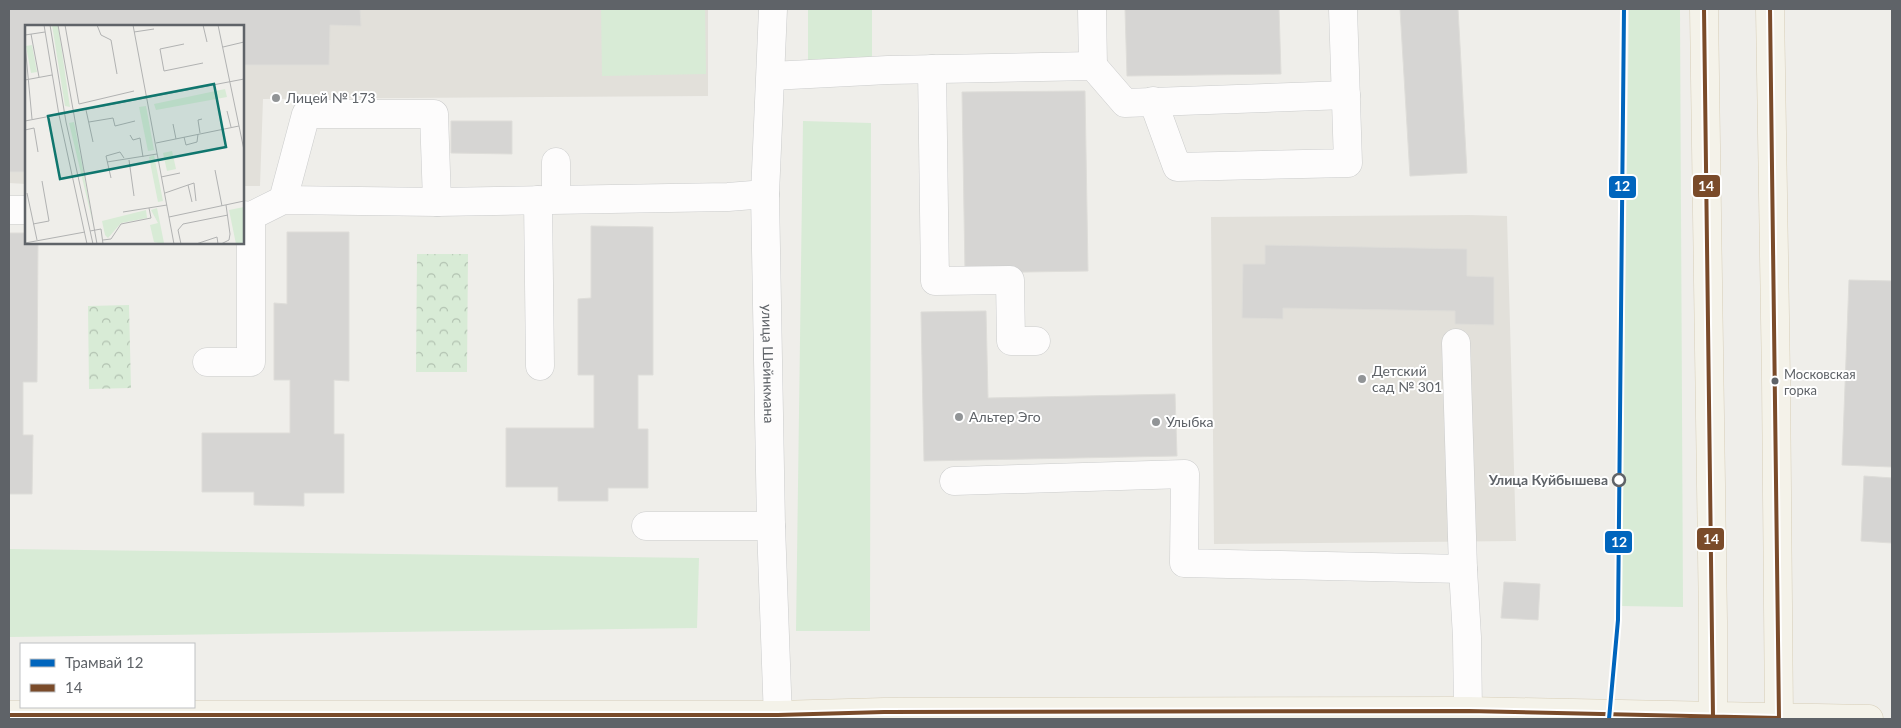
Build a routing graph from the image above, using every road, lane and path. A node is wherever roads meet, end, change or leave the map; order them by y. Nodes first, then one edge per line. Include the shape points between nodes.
1 (773, 9) edge
2 (1092, 9) edge
3 (1343, 9) edge
4 (1704, 9) edge
5 (1770, 9) edge
6 (1093, 66) junction
7 (932, 69) junction
8 (771, 76) junction
9 (1346, 95) junction
10 (1153, 101) junction
11 (556, 162) dead end
12 (765, 194) junction
13 (283, 200) junction
14 (547, 200) junction
15 (437, 202) junction
16 (9, 210) edge
17 (25, 210) edge
18 (247, 216) edge
19 (1036, 341) dead end
20 (1456, 343) dead end
21 (207, 362) dead end
22 (540, 366) dead end
23 (954, 481) dead end
24 (646, 526) dead end
25 (771, 526) junction
26 (1463, 569) junction
27 (1468, 711) junction
28 (9, 715) edge
29 (1211, 715) edge
30 (778, 717) edge
31 (1713, 718) edge
32 (1779, 719) edge
33 (1869, 719) edge

1 - 8 street, улица Шейнкмана
2 - 6 street
3 - 9 street
4 - 31 main road
5 - 32 main road
6 - 7 street
6 - 10 street via 1125,102
7 - 8 street
7 - 19 street via 934,281 1010,280 1011,342
8 - 12 street, улица Шейнкмана
9 - 10 street
9 - 10 street via 1348,163 1177,167
11 - 14 street
12 - 14 street
12 - 25 street, улица Шейнкмана
13 - 15 street
13 - 15 street via 306,114 434,114
13 - 18 street
14 - 15 street
14 - 22 street
16 - 17 street
18 - 21 street via 251,362
20 - 26 street
23 - 26 street via 1185,474 1184,563
24 - 25 street
25 - 30 street, улица Шейнкмана
26 - 27 street
27 - 29 main road
27 - 31 main road
28 - 30 main road
29 - 30 main road via 884,712
31 - 32 main road
32 - 33 main road

